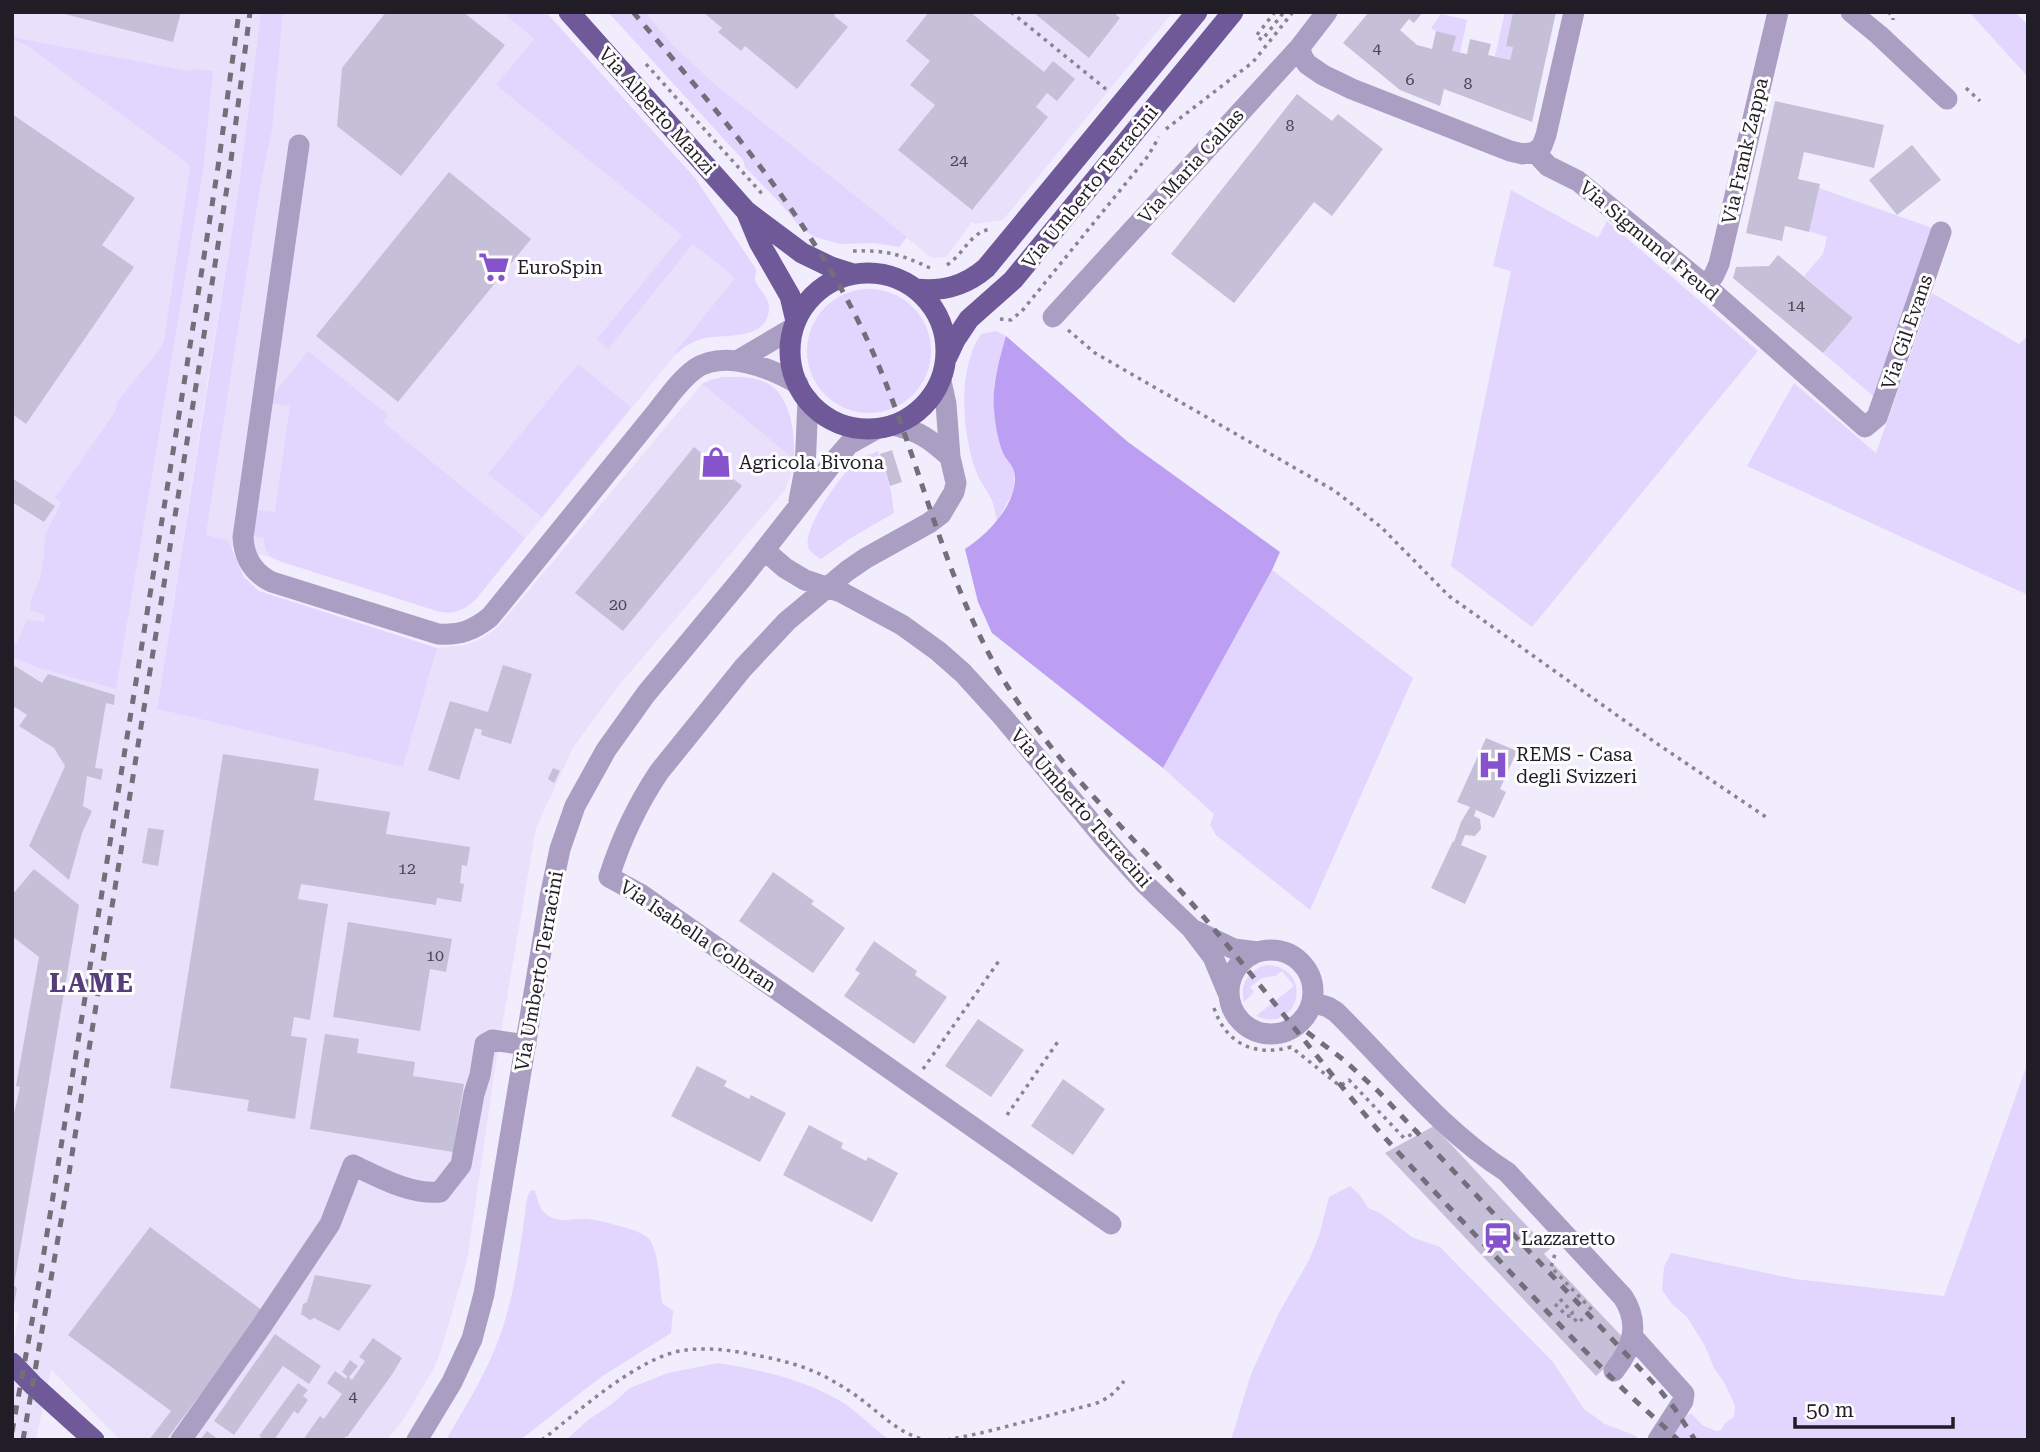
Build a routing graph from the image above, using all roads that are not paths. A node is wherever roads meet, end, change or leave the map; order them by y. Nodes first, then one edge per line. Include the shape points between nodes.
1 (569, 12) edge
2 (1197, 12) edge
3 (1233, 12) edge
4 (1326, 12) edge
5 (1574, 12) edge
6 (1778, 12) edge
7 (1851, 12) edge
8 (1300, 47) junction
9 (1953, 90) road end
10 (299, 145) dead end
11 (1535, 152) junction
12 (746, 211) junction
13 (1941, 232) dead end
14 (853, 274) junction
15 (1706, 286) junction
16 (916, 289) junction
17 (1053, 317) road end
18 (795, 324) junction
19 (946, 359) junction
20 (737, 361) junction
21 (940, 381) junction
22 (803, 392) junction
23 (884, 427) junction
24 (1865, 427) joint
25 (950, 457) junction
26 (796, 510) junction
27 (764, 550) junction
28 (826, 587) junction
29 (1191, 928) junction
30 (1258, 952) junction
31 (1228, 993) junction
32 (1312, 1003) junction
33 (526, 1045) junction
34 (1111, 1224) dead end
35 (1632, 1336) junction
36 (12, 1363) edge
37 (1614, 1371) dead end
38 (94, 1440) edge
39 (181, 1440) edge
40 (416, 1440) edge
41 (1658, 1440) edge

1 - 12 main road, Via Alberto Manzi
2 - 16 main road, Via Umberto Terracini via 986,268 954,286
3 - 19 main road, Via Umberto Terracini via 1013,281 969,319
4 - 8 street, Via Maria Callas
5 - 11 street via 1546,135
6 - 15 street, Via Frank Zappa via 1719,264
7 - 9 street
8 - 11 street, Via Sigmund Freud via 1307,64 1352,89 1510,151
8 - 17 street, Via Maria Callas
10 - 20 street via 243,527 246,556 261,577 424,631 466,632 490,617 686,376 706,363
11 - 15 street, Via Sigmund Freud via 1544,163 1578,181
12 - 14 main road, Via Alberto Manzi via 802,253
12 - 18 main road, Via Alberto Manzi via 790,296
13 - 24 street, Via Gil Evans via 1877,417
14 - 16 main road via 890,276
14 - 18 main road via 823,287 807,302
15 - 24 street, Via Sigmund Freud
16 - 19 main road via 942,324
18 - 20 street
18 - 22 main road via 790,357
19 - 21 main road
20 - 22 street via 778,372
21 - 23 main road via 923,407
21 - 25 street, Via Isabella Colbran
22 - 23 main road via 821,414 838,423
22 - 26 street, Via Umberto Terracini via 805,468
23 - 25 street via 913,429
23 - 26 street, Via Umberto Terracini via 849,444
25 - 28 street, Via Isabella Colbran via 956,483 941,514
26 - 27 street, Via Umberto Terracini
27 - 28 street, Via Umberto Terracini via 805,580
27 - 33 street, Via Umberto Terracini via 646,694 606,750 575,806 550,897
28 - 29 street, Via Umberto Terracini via 902,625 957,668 1125,862
28 - 34 street, Via Isabella Colbran via 743,668 659,772 632,817 609,877 642,895
29 - 30 street, Via Umberto Terracini via 1234,949
29 - 31 street, Via Umberto Terracini via 1213,957
30 - 31 street via 1234,971
30 - 32 street, Via Umberto Terracini via 1280,951 1300,962 1309,974
31 - 32 street, Via Umberto Terracini via 1244,1026 1270,1035 1297,1026
32 - 35 street via 1336,1012 1422,1101 1513,1178 1623,1297 1631,1313
33 - 39 street via 492,1040 485,1044 461,1165 440,1192 395,1185 353,1165 330,1224
33 - 40 street, Via Umberto Terracini via 484,1294 472,1339
35 - 37 street
35 - 41 street via 1684,1394
36 - 38 main road

